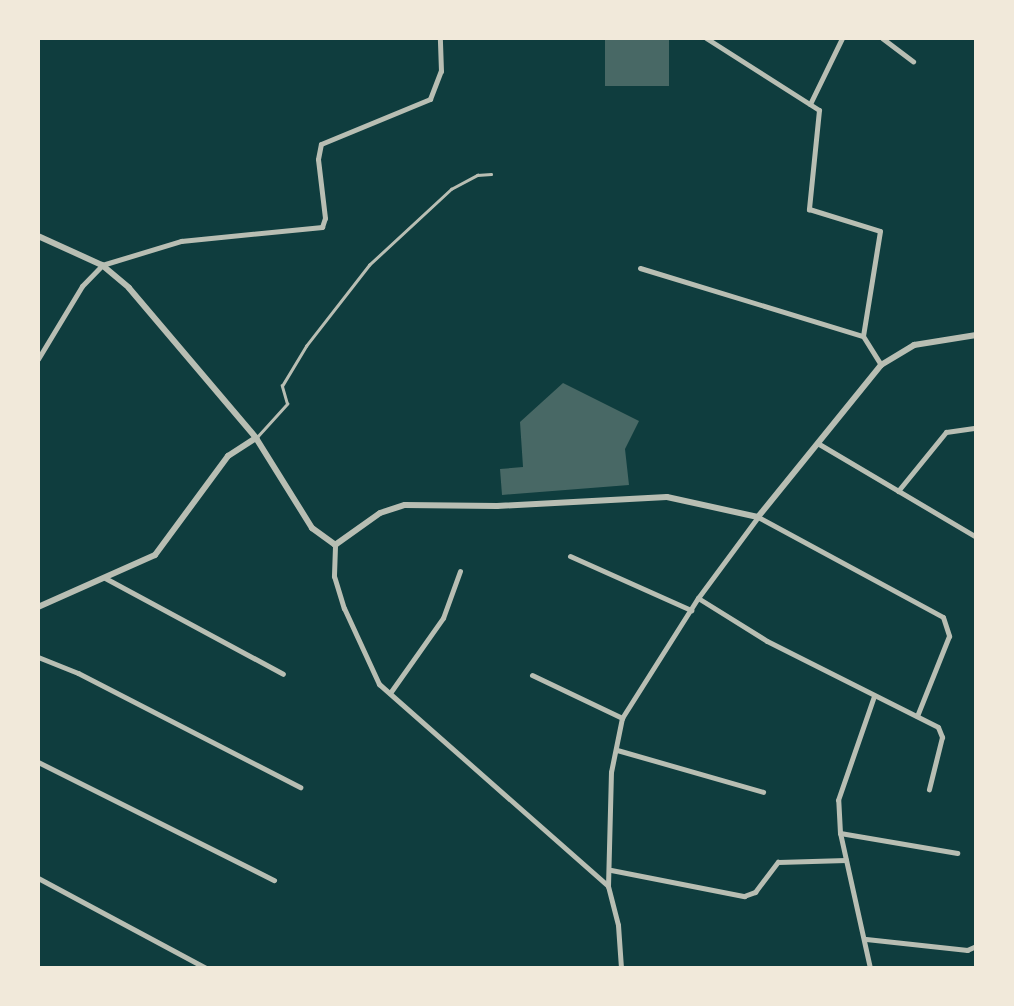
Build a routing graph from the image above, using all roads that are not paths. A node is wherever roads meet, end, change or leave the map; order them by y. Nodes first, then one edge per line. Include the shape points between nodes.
1 (440, 38) edge
2 (706, 38) edge
3 (842, 38) edge
4 (882, 38) edge
5 (914, 61) dead end
6 (810, 104) junction
7 (491, 174) dead end
8 (38, 236) edge
9 (102, 265) junction
10 (640, 268) dead end
11 (976, 335) edge
12 (863, 336) junction
13 (38, 360) edge
14 (881, 365) junction
15 (976, 428) edge
16 (256, 438) junction
17 (819, 444) junction
18 (897, 492) junction
19 (758, 517) junction
20 (976, 537) edge
21 (335, 546) junction
22 (570, 556) dead end
23 (460, 571) dead end
24 (104, 578) junction
25 (698, 598) junction
26 (38, 606) edge
27 (690, 610) junction
28 (38, 657) edge
29 (283, 674) dead end
30 (532, 676) dead end
31 (390, 693) junction
32 (874, 695) junction
33 (917, 716) junction
34 (622, 718) junction
35 (616, 750) junction
36 (38, 762) edge
37 (300, 787) dead end
38 (930, 789) dead end
39 (763, 792) dead end
40 (840, 833) junction
41 (958, 854) dead end
42 (846, 860) junction
43 (611, 870) junction
44 (38, 878) edge
45 (274, 880) dead end
46 (608, 886) junction
47 (865, 939) junction
48 (976, 946) edge
49 (206, 968) edge
50 (621, 968) edge
51 (870, 968) edge

1 - 9 street via 442,71 430,100 322,144 322,227 180,241
2 - 6 street
3 - 6 street
4 - 5 street
6 - 12 street via 819,110 809,209 880,231
7 - 16 lane via 451,189 369,265 306,346 282,386 287,404
8 - 9 street
9 - 13 street
9 - 16 street
10 - 12 street
11 - 14 street via 914,345
12 - 14 street
14 - 17 street
15 - 18 street via 946,432
16 - 21 street via 312,528
16 - 24 street via 228,456 155,555
17 - 18 street
17 - 19 street
18 - 20 street
19 - 21 street via 667,497 405,506 380,514
19 - 25 street
19 - 33 street via 944,617 948,636
21 - 31 street via 334,576 344,608 379,684
22 - 27 street
23 - 31 street via 443,618
24 - 26 street
24 - 29 street
25 - 27 street
25 - 32 street
27 - 34 street
28 - 37 street
30 - 34 street
31 - 46 street
32 - 33 street
32 - 40 street via 838,800
33 - 38 street via 938,727 942,737
34 - 35 street
35 - 39 street
35 - 43 street via 610,772
36 - 45 street
40 - 41 street
40 - 42 street
42 - 43 street via 778,862 744,896
42 - 47 street
43 - 46 street
44 - 49 street
46 - 50 street
47 - 48 street
47 - 51 street

